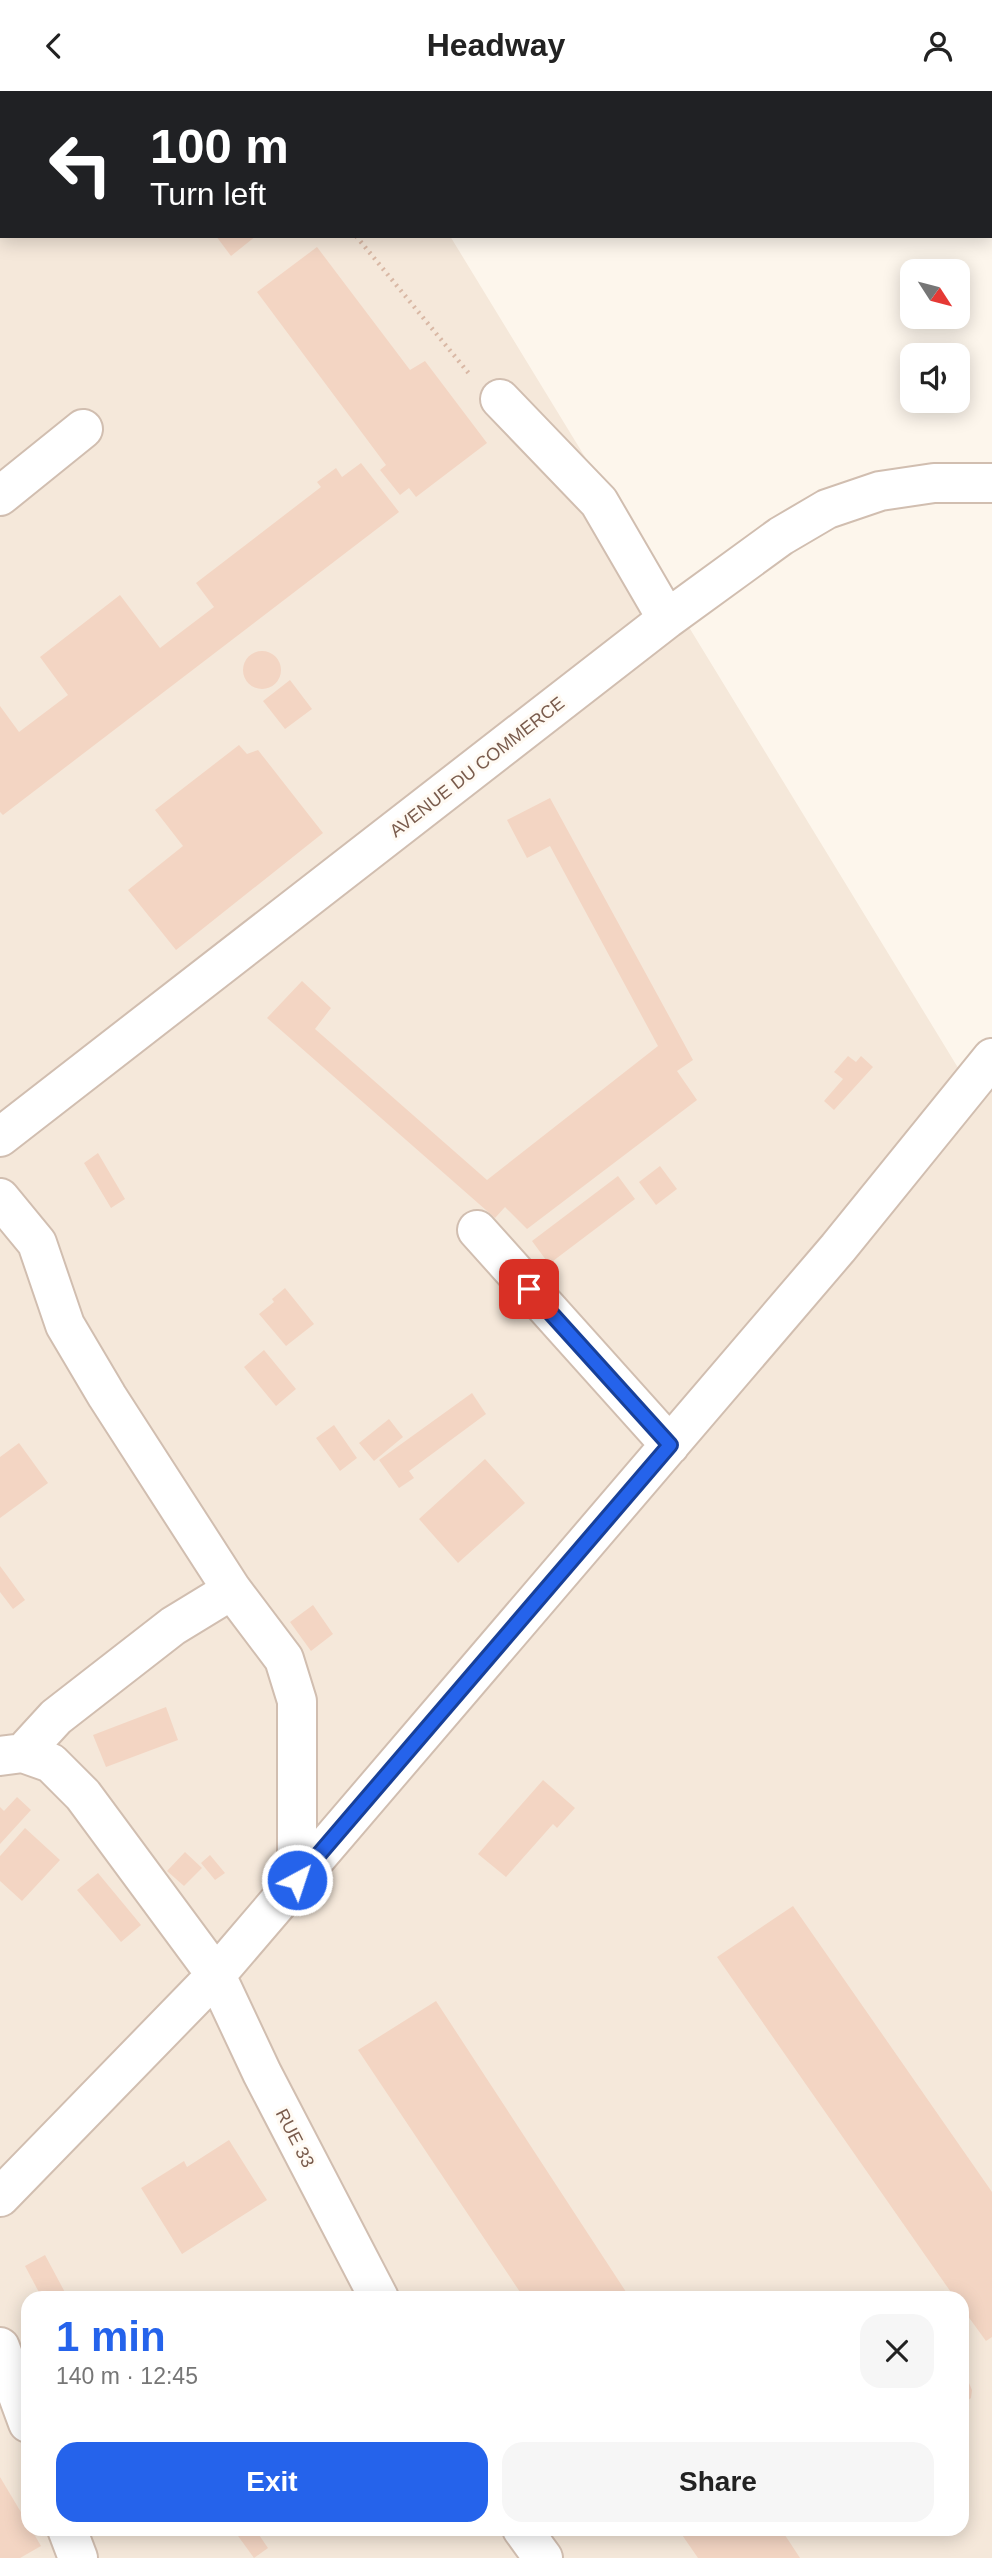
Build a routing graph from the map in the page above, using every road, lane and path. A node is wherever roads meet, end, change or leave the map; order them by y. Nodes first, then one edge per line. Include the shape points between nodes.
1 (358, 238) edge
2 (500, 399) joint
3 (83, 429) dead end
4 (992, 483) edge
5 (0, 496) edge
6 (667, 619) junction
7 (992, 1058) edge
8 (0, 1137) edge
9 (0, 1198) edge
10 (477, 1230) dead end
11 (670, 1445) junction
12 (232, 1590) junction
13 (11, 1754) edge
14 (297, 1880) junction
15 (216, 1975) junction
16 (0, 2197) edge
17 (375, 2291) edge
18 (0, 2347) edge
19 (21, 2404) edge
20 (70, 2536) edge
21 (527, 2536) edge
22 (78, 2558) edge
23 (543, 2558) edge

1 - 2 path via 466,372
2 - 6 street via 599,502
3 - 5 street
4 - 6 street, AVENUE DU COMMERCE via 934,483 880,491 827,509 781,536
6 - 8 street, AVENUE DU COMMERCE
7 - 11 street
9 - 12 street via 37,1243 65,1325
10 - 11 street
11 - 14 street
12 - 13 street via 173,1626
12 - 14 street via 285,1659 297,1701
13 - 15 street, RUE 33 via 51,1763 83,1795
14 - 15 street
15 - 16 street
15 - 17 street, RUE 33
18 - 19 street
20 - 22 street
21 - 23 street

